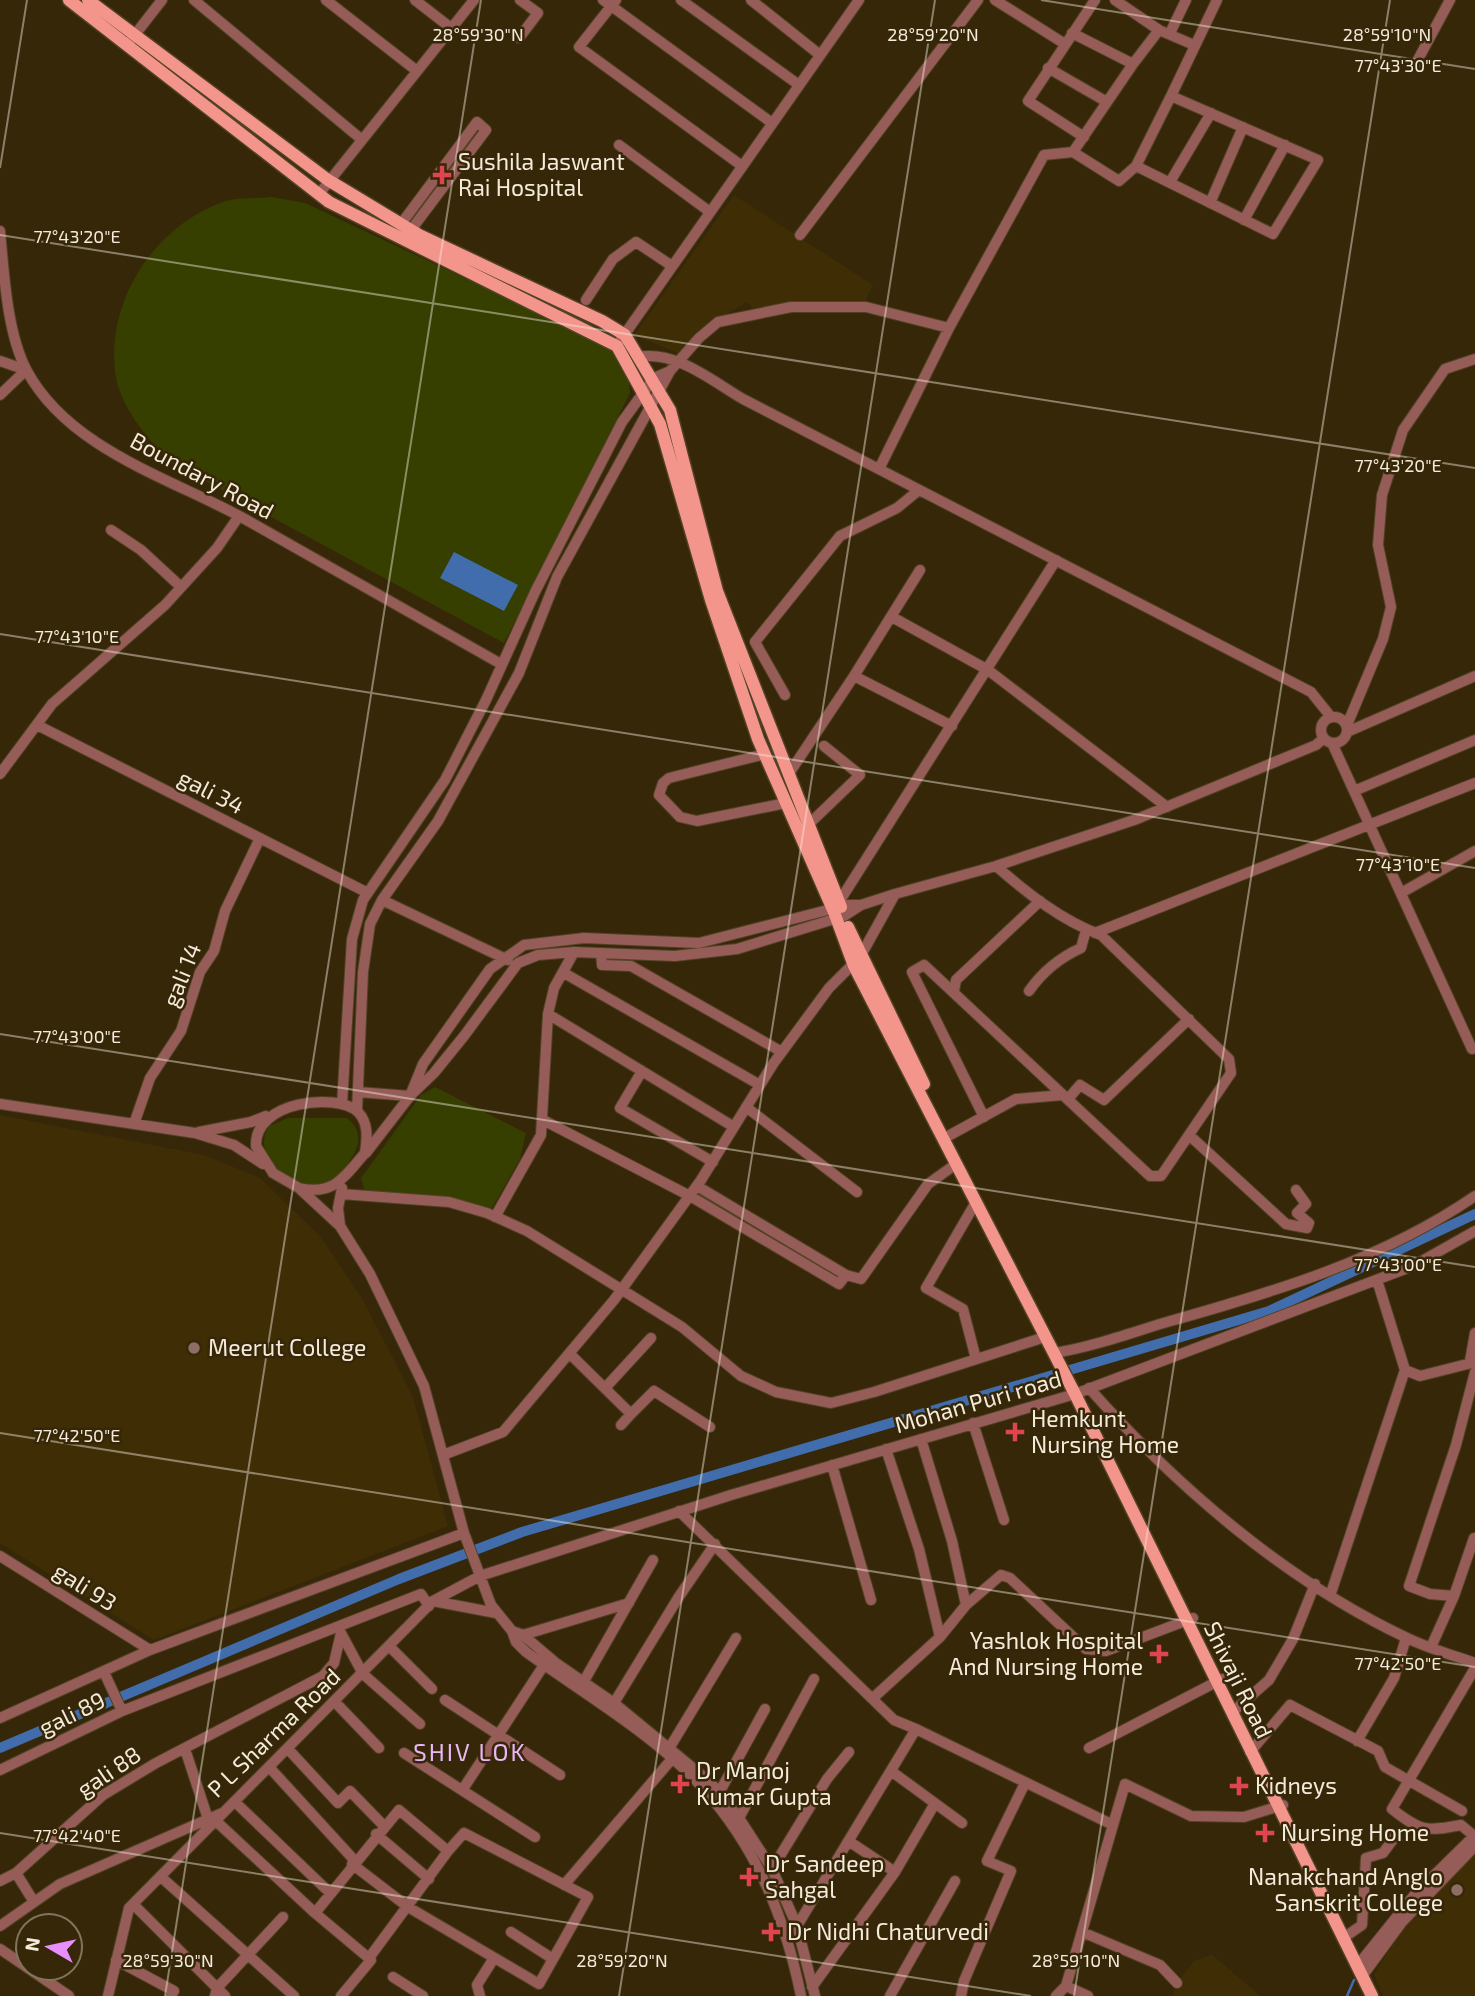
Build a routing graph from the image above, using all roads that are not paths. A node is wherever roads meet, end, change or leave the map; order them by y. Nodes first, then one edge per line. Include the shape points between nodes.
1 (69, 0) edge
2 (88, 0) edge
3 (162, 0) edge
4 (194, 0) edge
5 (326, 0) edge
6 (415, 0) edge
7 (474, 0) edge
8 (520, 0) edge
9 (681, 0) edge
10 (751, 0) edge
11 (859, 0) edge
12 (978, 0) edge
13 (995, 0) edge
14 (1095, 0) edge
15 (1115, 0) edge
16 (1185, 0) edge
17 (1217, 0) edge
18 (1450, 0) edge
19 (610, 2) edge
20 (451, 29) junction
21 (1158, 30) junction
22 (1072, 33) junction
23 (1170, 33) junction
24 (135, 34) junction
25 (519, 38) dead end
26 (1065, 44) junction
27 (127, 45) junction
28 (1194, 45) junction
29 (820, 55) junction
30 (1133, 64) junction
31 (1414, 67) dead end
32 (1048, 68) junction
33 (417, 71) junction
34 (799, 85) junction
35 (1171, 96) junction
36 (1107, 102) junction
37 (1210, 113) junction
38 (772, 123) junction
39 (1243, 127) junction
40 (1084, 137) junction
41 (361, 139) junction
42 (620, 145) dead end
43 (1285, 145) junction
44 (1073, 152) junction
45 (742, 166) junction
46 (1136, 166) junction
47 (328, 180) junction
48 (1170, 182) junction
49 (319, 194) junction
50 (1210, 203) junction
51 (710, 212) junction
52 (1244, 220) junction
53 (0, 231) edge
54 (405, 231) junction
55 (800, 235) dead end
56 (672, 267) junction
57 (542, 292) junction
58 (586, 300) dead end
59 (536, 305) junction
60 (949, 328) junction
61 (621, 340) junction
62 (638, 357) junction
63 (1475, 359) edge
64 (0, 361) edge
65 (679, 362) junction
66 (26, 370) junction
67 (670, 371) junction
68 (652, 380) junction
69 (643, 393) junction
70 (660, 393) junction
71 (0, 395) edge
72 (651, 408) junction
73 (879, 469) junction
74 (919, 490) junction
75 (239, 516) junction
76 (111, 530) dead end
77 (1056, 560) junction
78 (920, 570) dead end
79 (181, 587) junction
80 (892, 617) junction
81 (755, 642) junction
82 (742, 659) junction
83 (501, 664) junction
84 (988, 670) junction
85 (855, 676) junction
86 (1475, 676) edge
87 (785, 695) dead end
88 (1331, 717) junction
89 (37, 725) junction
90 (952, 726) junction
91 (1347, 728) junction
92 (1475, 740) edge
93 (1328, 741) junction
94 (824, 746) dead end
95 (765, 754) junction
96 (0, 774) edge
97 (788, 775) junction
98 (1475, 783) edge
99 (1354, 791) junction
100 (786, 803) junction
101 (1167, 807) junction
102 (1369, 824) junction
103 (808, 825) junction
104 (260, 838) junction
105 (1475, 851) edge
106 (996, 866) junction
107 (1401, 892) junction
108 (368, 893) junction
109 (895, 894) junction
110 (382, 900) junction
111 (1041, 901) junction
112 (839, 911) junction
113 (1091, 931) junction
114 (573, 952) junction
115 (601, 953) junction
116 (504, 958) junction
117 (857, 962) junction
118 (517, 964) junction
119 (564, 973) junction
120 (954, 991) junction
121 (1029, 991) dead end
122 (548, 1014) junction
123 (1189, 1019) junction
124 (1474, 1050) edge
125 (782, 1052) junction
126 (642, 1071) junction
127 (760, 1084) junction
128 (358, 1092) junction
129 (410, 1096) junction
130 (1065, 1097) junction
131 (0, 1104) edge
132 (342, 1104) junction
133 (746, 1107) junction
134 (357, 1111) junction
135 (271, 1114) junction
136 (984, 1117) junction
137 (543, 1119) junction
138 (134, 1124) junction
139 (734, 1127) junction
140 (195, 1133) junction
141 (950, 1135) junction
142 (1189, 1135) junction
143 (365, 1153) junction
144 (713, 1162) junction
145 (956, 1164) junction
146 (269, 1168) junction
147 (346, 1174) junction
148 (697, 1186) junction
149 (299, 1188) junction
150 (1296, 1190) dead end
151 (857, 1192) dead end
152 (341, 1194) junction
153 (690, 1196) junction
154 (1475, 1196) edge
155 (976, 1202) junction
156 (495, 1217) junction
157 (340, 1226) junction
158 (1475, 1231) edge
159 (846, 1275) junction
160 (1377, 1280) junction
161 (1023, 1287) junction
162 (622, 1289) junction
163 (1475, 1333) edge
164 (1045, 1337) junction
165 (651, 1338) dead end
166 (1057, 1353) junction
167 (570, 1354) junction
168 (976, 1359) junction
169 (1472, 1361) edge
170 (1405, 1370) junction
171 (1475, 1372) edge
172 (1078, 1387) junction
173 (605, 1388) junction
174 (631, 1414) junction
175 (973, 1423) junction
176 (621, 1425) dead end
177 (710, 1427) dead end
178 (921, 1439) junction
179 (886, 1449) junction
180 (443, 1455) junction
181 (832, 1465) junction
182 (679, 1511) junction
183 (1004, 1520) dead end
184 (466, 1538) junction
185 (1474, 1538) edge
186 (715, 1544) junction
187 (0, 1556) edge
188 (653, 1560) dead end
189 (480, 1576) junction
190 (1315, 1584) junction
191 (1330, 1596) junction
192 (1454, 1596) junction
193 (871, 1600) dead end
194 (431, 1603) junction
195 (629, 1603) junction
196 (966, 1605) junction
197 (496, 1613) junction
198 (1189, 1620) junction
199 (512, 1631) junction
200 (523, 1635) junction
201 (940, 1637) junction
202 (736, 1638) dead end
203 (1406, 1638) junction
204 (389, 1646) junction
205 (1431, 1647) junction
206 (150, 1650) junction
207 (544, 1665) junction
208 (1475, 1665) edge
209 (104, 1672) junction
210 (363, 1674) junction
211 (814, 1679) dead end
212 (584, 1681) junction
213 (1219, 1681) junction
214 (432, 1689) dead end
215 (873, 1698) junction
216 (445, 1700) dead end
217 (334, 1702) junction
218 (614, 1703) junction
219 (765, 1709) dead end
220 (1236, 1709) junction
221 (122, 1711) junction
222 (0, 1718) edge
223 (420, 1724) dead end
224 (916, 1729) junction
225 (498, 1735) junction
226 (1357, 1741) junction
227 (670, 1747) junction
228 (379, 1748) dead end
229 (1089, 1748) dead end
230 (185, 1749) junction
231 (288, 1749) junction
232 (1253, 1750) junction
233 (849, 1752) dead end
234 (404, 1753) dead end
235 (671, 1760) junction
236 (270, 1768) junction
237 (0, 1770) edge
238 (891, 1771) junction
239 (560, 1775) dead end
240 (1410, 1782) junction
241 (1025, 1783) junction
242 (463, 1789) junction
243 (719, 1793) junction
244 (933, 1805) junction
245 (232, 1806) junction
246 (1281, 1806) junction
247 (1462, 1811) dead end
248 (739, 1818) junction
249 (212, 1821) junction
250 (962, 1823) dead end
251 (1111, 1824) junction
252 (383, 1825) junction
253 (376, 1834) junction
254 (1397, 1834) dead end
255 (535, 1837) dead end
256 (1475, 1839) edge
257 (850, 1842) junction
258 (448, 1851) junction
259 (354, 1863) junction
260 (772, 1870) junction
261 (895, 1872) junction
262 (16, 1873) junction
263 (161, 1877) junction
264 (429, 1878) junction
265 (0, 1881) edge
266 (955, 1881) dead end
267 (564, 1885) junction
268 (329, 1892) junction
269 (34, 1902) junction
270 (133, 1904) junction
271 (408, 1907) junction
272 (315, 1913) junction
273 (283, 1917) dead end
274 (0, 1926) edge
275 (797, 1926) junction
276 (511, 1931) dead end
277 (1082, 1932) junction
278 (1349, 1934) junction
279 (0, 1949) edge
280 (248, 1955) junction
281 (369, 1958) junction
282 (494, 1958) junction
283 (553, 1959) junction
284 (116, 1960) junction
285 (1363, 1968) junction
286 (393, 1977) dead end
287 (1177, 1983) dead end
288 (1066, 1986) junction
289 (813, 1991) edge
290 (216, 1992) edge
291 (176, 1994) edge
292 (111, 1995) edge
293 (69, 1996) edge
294 (225, 1996) edge
295 (294, 1996) edge
296 (341, 1996) edge
297 (423, 1996) edge
298 (480, 1996) edge
299 (802, 1996) edge
300 (890, 1996) edge
301 (961, 1996) edge
302 (1056, 1996) edge
303 (1088, 1996) edge
304 (1373, 1996) edge
305 (1379, 1996) edge

1 - 27 main road
2 - 24 main road
3 - 24 street
4 - 41 street
5 - 33 street
6 - 20 street
7 - 20 street
8 - 25 street via 538,13
9 - 34 street
10 - 29 street
11 - 29 street
12 - 55 street
13 - 26 street
14 - 22 street
15 - 21 street
16 - 23 street
17 - 28 street
18 - 31 street
19 - 38 street
19 - 45 street via 579,47
20 - 33 street
21 - 23 street
21 - 30 street
22 - 26 street
22 - 30 street
23 - 28 street
24 - 27 street
24 - 47 main road
26 - 32 street
27 - 49 main road
28 - 35 street
29 - 34 street
30 - 36 street
32 - 36 street
32 - 40 street via 1028,102
33 - 41 street
34 - 38 street
35 - 37 street
35 - 46 street
36 - 40 street
37 - 39 street
37 - 48 street
38 - 45 street
39 - 43 street
39 - 50 street
40 - 44 street
41 - 47 street
42 - 51 street
43 - 52 street
43 - 52 street via 1318,160 1273,234
44 - 46 street via 1119,181
44 - 60 street via 1044,155
45 - 51 street
46 - 48 street
47 - 49 street
47 - 54 main road
48 - 50 street
49 - 54 main road
50 - 52 street
51 - 56 street
53 - 66 street, Boundary Road via 8,307
54 - 54 street via 477,122 486,130
54 - 57 main road
54 - 59 main road
56 - 58 street via 636,242 612,259
56 - 61 street
57 - 59 main road
57 - 61 main road
59 - 61 main road
60 - 65 street via 866,307 791,307 718,322
60 - 73 street
61 - 62 main road
61 - 69 main road
62 - 65 street via 662,355
62 - 68 main road
63 - 91 street via 1445,369 1403,430 1382,495 1378,545 1391,607
64 - 66 street
65 - 67 street
65 - 73 street
66 - 71 street
66 - 75 street, Boundary Road via 56,410 98,443
67 - 68 street
67 - 70 street
68 - 69 street
68 - 70 main road
69 - 72 main road
69 - 83 street via 622,422
70 - 72 street
70 - 82 main road via 670,410 717,591
72 - 95 main road via 660,424 711,600
72 - 110 street via 557,577 507,696 438,821
73 - 74 street
74 - 77 street
74 - 81 street via 897,508 840,536
75 - 79 street
75 - 83 street, Boundary Road
76 - 79 street
77 - 84 street
77 - 88 street via 1311,692
78 - 80 street
79 - 89 street via 52,704
80 - 84 street
80 - 85 street
81 - 82 street
81 - 87 street
82 - 97 main road
83 - 108 street via 445,780
84 - 90 street
84 - 101 street
85 - 90 street
85 - 97 street
86 - 91 street
88 - 91 street via 1341,718
88 - 93 street via 1321,727
89 - 96 street
89 - 104 street, gali 34
90 - 112 street
91 - 93 street via 1341,741
92 - 99 street
93 - 99 street
93 - 101 street
94 - 103 street via 860,775
95 - 100 main road
95 - 100 street via 669,778 659,796 680,817 697,821
97 - 103 main road
98 - 102 street
99 - 102 street
100 - 112 main road
101 - 106 street
102 - 107 street
102 - 113 street
103 - 112 main road
104 - 108 street, gali 34
104 - 138 street, gali 14 via 225,911 215,951 200,972 181,1031 150,1078
105 - 107 street
106 - 109 street
106 - 111 street
107 - 124 street
108 - 132 street via 352,939
109 - 112 street
109 - 117 street
110 - 116 street
110 - 128 street via 370,924 363,972
111 - 113 street
111 - 120 street via 956,979
112 - 115 street via 737,949 675,956
112 - 116 street via 699,943 584,938 524,945
112 - 117 main road
113 - 121 street via 1081,948 1041,974
113 - 123 street
114 - 115 street
114 - 118 street
114 - 119 street
115 - 125 street via 602,965 631,966
116 - 118 street
116 - 129 street via 491,969 424,1064
117 - 125 street via 829,988
117 - 141 main road
117 - 145 main road
118 - 129 street via 464,1036
119 - 122 street via 554,988
119 - 127 street
120 - 130 street
120 - 136 street via 925,965 912,972
122 - 126 street
122 - 137 street
123 - 130 street via 1104,1101 1080,1085
123 - 142 street via 1229,1059 1231,1073
125 - 127 street
126 - 139 street
126 - 144 street via 620,1108
127 - 133 street
128 - 129 street
128 - 134 street
129 - 143 street
130 - 136 street via 1016,1099
130 - 142 street via 1150,1176 1161,1176
131 - 138 street
132 - 134 street
132 - 135 street via 299,1105
133 - 139 street
133 - 151 street
134 - 143 street via 367,1130
135 - 140 street
135 - 146 street via 261,1123 256,1139 258,1153
136 - 141 street
137 - 153 street
137 - 156 street via 541,1135
138 - 140 street
139 - 144 street
140 - 146 street via 234,1145
141 - 161 main road
142 - 150 street via 1286,1224 1307,1228 1309,1223 1297,1213 1307,1204
143 - 147 street
144 - 148 street
145 - 155 main road
145 - 159 street via 928,1184 861,1279
146 - 149 street
147 - 149 street via 321,1191
147 - 152 street
148 - 153 street
148 - 159 street
149 - 157 street
152 - 156 street via 449,1202
152 - 157 street
153 - 159 street via 839,1284
153 - 162 street
154 - 166 street via 1339,1268 1278,1292
155 - 161 main road
155 - 168 street via 926,1288 963,1309
156 - 162 street via 527,1231
157 - 180 street via 370,1273 424,1386
158 - 160 street, Mohan Puri road via 1413,1266
160 - 170 street
160 - 172 street, Mohan Puri road
161 - 164 main road
161 - 166 main road
162 - 167 street
162 - 168 street via 682,1326 741,1376 776,1392 831,1403
163 - 169 street
164 - 166 main road
164 - 168 street
165 - 173 street
166 - 172 main road, Shivaji Road
167 - 173 street
167 - 180 street via 503,1432
169 - 170 street via 1420,1376
170 - 191 street
171 - 192 street via 1409,1586
172 - 175 street, Mohan Puri road
172 - 190 street via 1173,1474 1297,1575
172 - 198 main road, Shivaji Road
173 - 174 street
174 - 176 street
174 - 177 street via 654,1391
175 - 178 street, Mohan Puri road
175 - 183 street
178 - 179 street, Mohan Puri road
178 - 196 street
179 - 181 street, Mohan Puri road
179 - 201 street via 919,1549
180 - 184 street
181 - 182 street, Mohan Puri road
181 - 193 street
182 - 186 street
182 - 189 street, Mohan Puri road
184 - 189 street
184 - 206 street
185 - 192 street
186 - 215 street
186 - 218 street
187 - 206 street, gali 93
188 - 195 street
189 - 194 street, P L Sharma Road
189 - 197 street
190 - 191 street
190 - 220 street via 1293,1639 1269,1680
191 - 203 street
192 - 205 street
194 - 197 street
194 - 204 street, P L Sharma Road
194 - 221 street via 421,1594
195 - 200 street
195 - 212 street
196 - 198 street via 1001,1575 1010,1578 1086,1649 1106,1651
196 - 201 street
197 - 199 street
198 - 213 main road, Shivaji Road
199 - 200 street
199 - 207 street via 516,1642
200 - 212 street
201 - 215 street
202 - 227 street
203 - 205 street
203 - 226 street via 1394,1678
204 - 210 street, P L Sharma Road
204 - 214 street
205 - 208 street
206 - 209 street
207 - 225 street
207 - 235 street
208 - 240 street
209 - 221 street, gali 89
209 - 222 street
210 - 217 street, P L Sharma Road
210 - 223 street
210 - 230 street, gali 88 via 341,1633 334,1663 323,1676
211 - 248 street
212 - 218 street
213 - 220 main road
213 - 229 street
213 - 232 main road, Shivaji Road
215 - 224 street via 894,1720
216 - 225 street
217 - 228 street
217 - 231 street, P L Sharma Road
218 - 227 street
219 - 243 street
220 - 232 main road
221 - 237 street, gali 89
224 - 238 street
224 - 241 street
225 - 239 street
225 - 242 street
226 - 232 street via 1290,1705
226 - 240 street via 1378,1751 1385,1767
227 - 243 street
230 - 249 street
230 - 262 street, gali 88 via 103,1795
231 - 236 street, P L Sharma Road
231 - 252 street via 338,1802 349,1791
232 - 246 main road, Shivaji Road
233 - 260 street via 827,1779
234 - 242 street
235 - 267 street
235 - 299 street via 700,1785 759,1868 780,1914
236 - 245 street, P L Sharma Road
236 - 259 street
238 - 244 street
238 - 257 street
240 - 247 street
240 - 256 street via 1392,1809 1415,1827 1432,1831 1461,1825
241 - 251 street
241 - 301 street via 987,1861 1011,1871
242 - 255 street
243 - 248 street
244 - 250 street
244 - 261 street
245 - 249 street, P L Sharma Road
245 - 268 street
246 - 251 street via 1244,1817 1191,1816 1125,1784
246 - 278 main road
246 - 285 main road, Shivaji Road
248 - 260 street
249 - 263 street, P L Sharma Road
249 - 269 street, P L Sharma Road via 60,1884
249 - 272 street
251 - 277 street
252 - 253 street
252 - 258 street via 399,1810
253 - 259 street
253 - 264 street
254 - 278 street via 1383,1853 1366,1858 1362,1925
256 - 285 street via 1416,1893
257 - 261 street
257 - 275 street
258 - 264 street
258 - 267 street via 464,1832
259 - 268 street
259 - 271 street
260 - 275 street
261 - 289 street
262 - 265 street, gali 88
262 - 269 street
263 - 270 street, P L Sharma Road
263 - 280 street
264 - 271 street
266 - 300 street
267 - 283 street via 588,1897
268 - 272 street
269 - 274 street, P L Sharma Road
270 - 284 street
270 - 290 street
271 - 281 street
271 - 282 street
272 - 281 street
273 - 280 street
275 - 289 street
276 - 283 street
277 - 287 street via 1160,1965
277 - 288 street
278 - 285 main road
279 - 293 street
280 - 290 street
280 - 295 street
281 - 296 street
282 - 283 street via 538,1984
282 - 298 street via 477,1985
284 - 291 street
284 - 292 street
285 - 304 main road, Shivaji Road
285 - 305 main road
286 - 297 street
288 - 302 street
288 - 303 street
290 - 294 street

